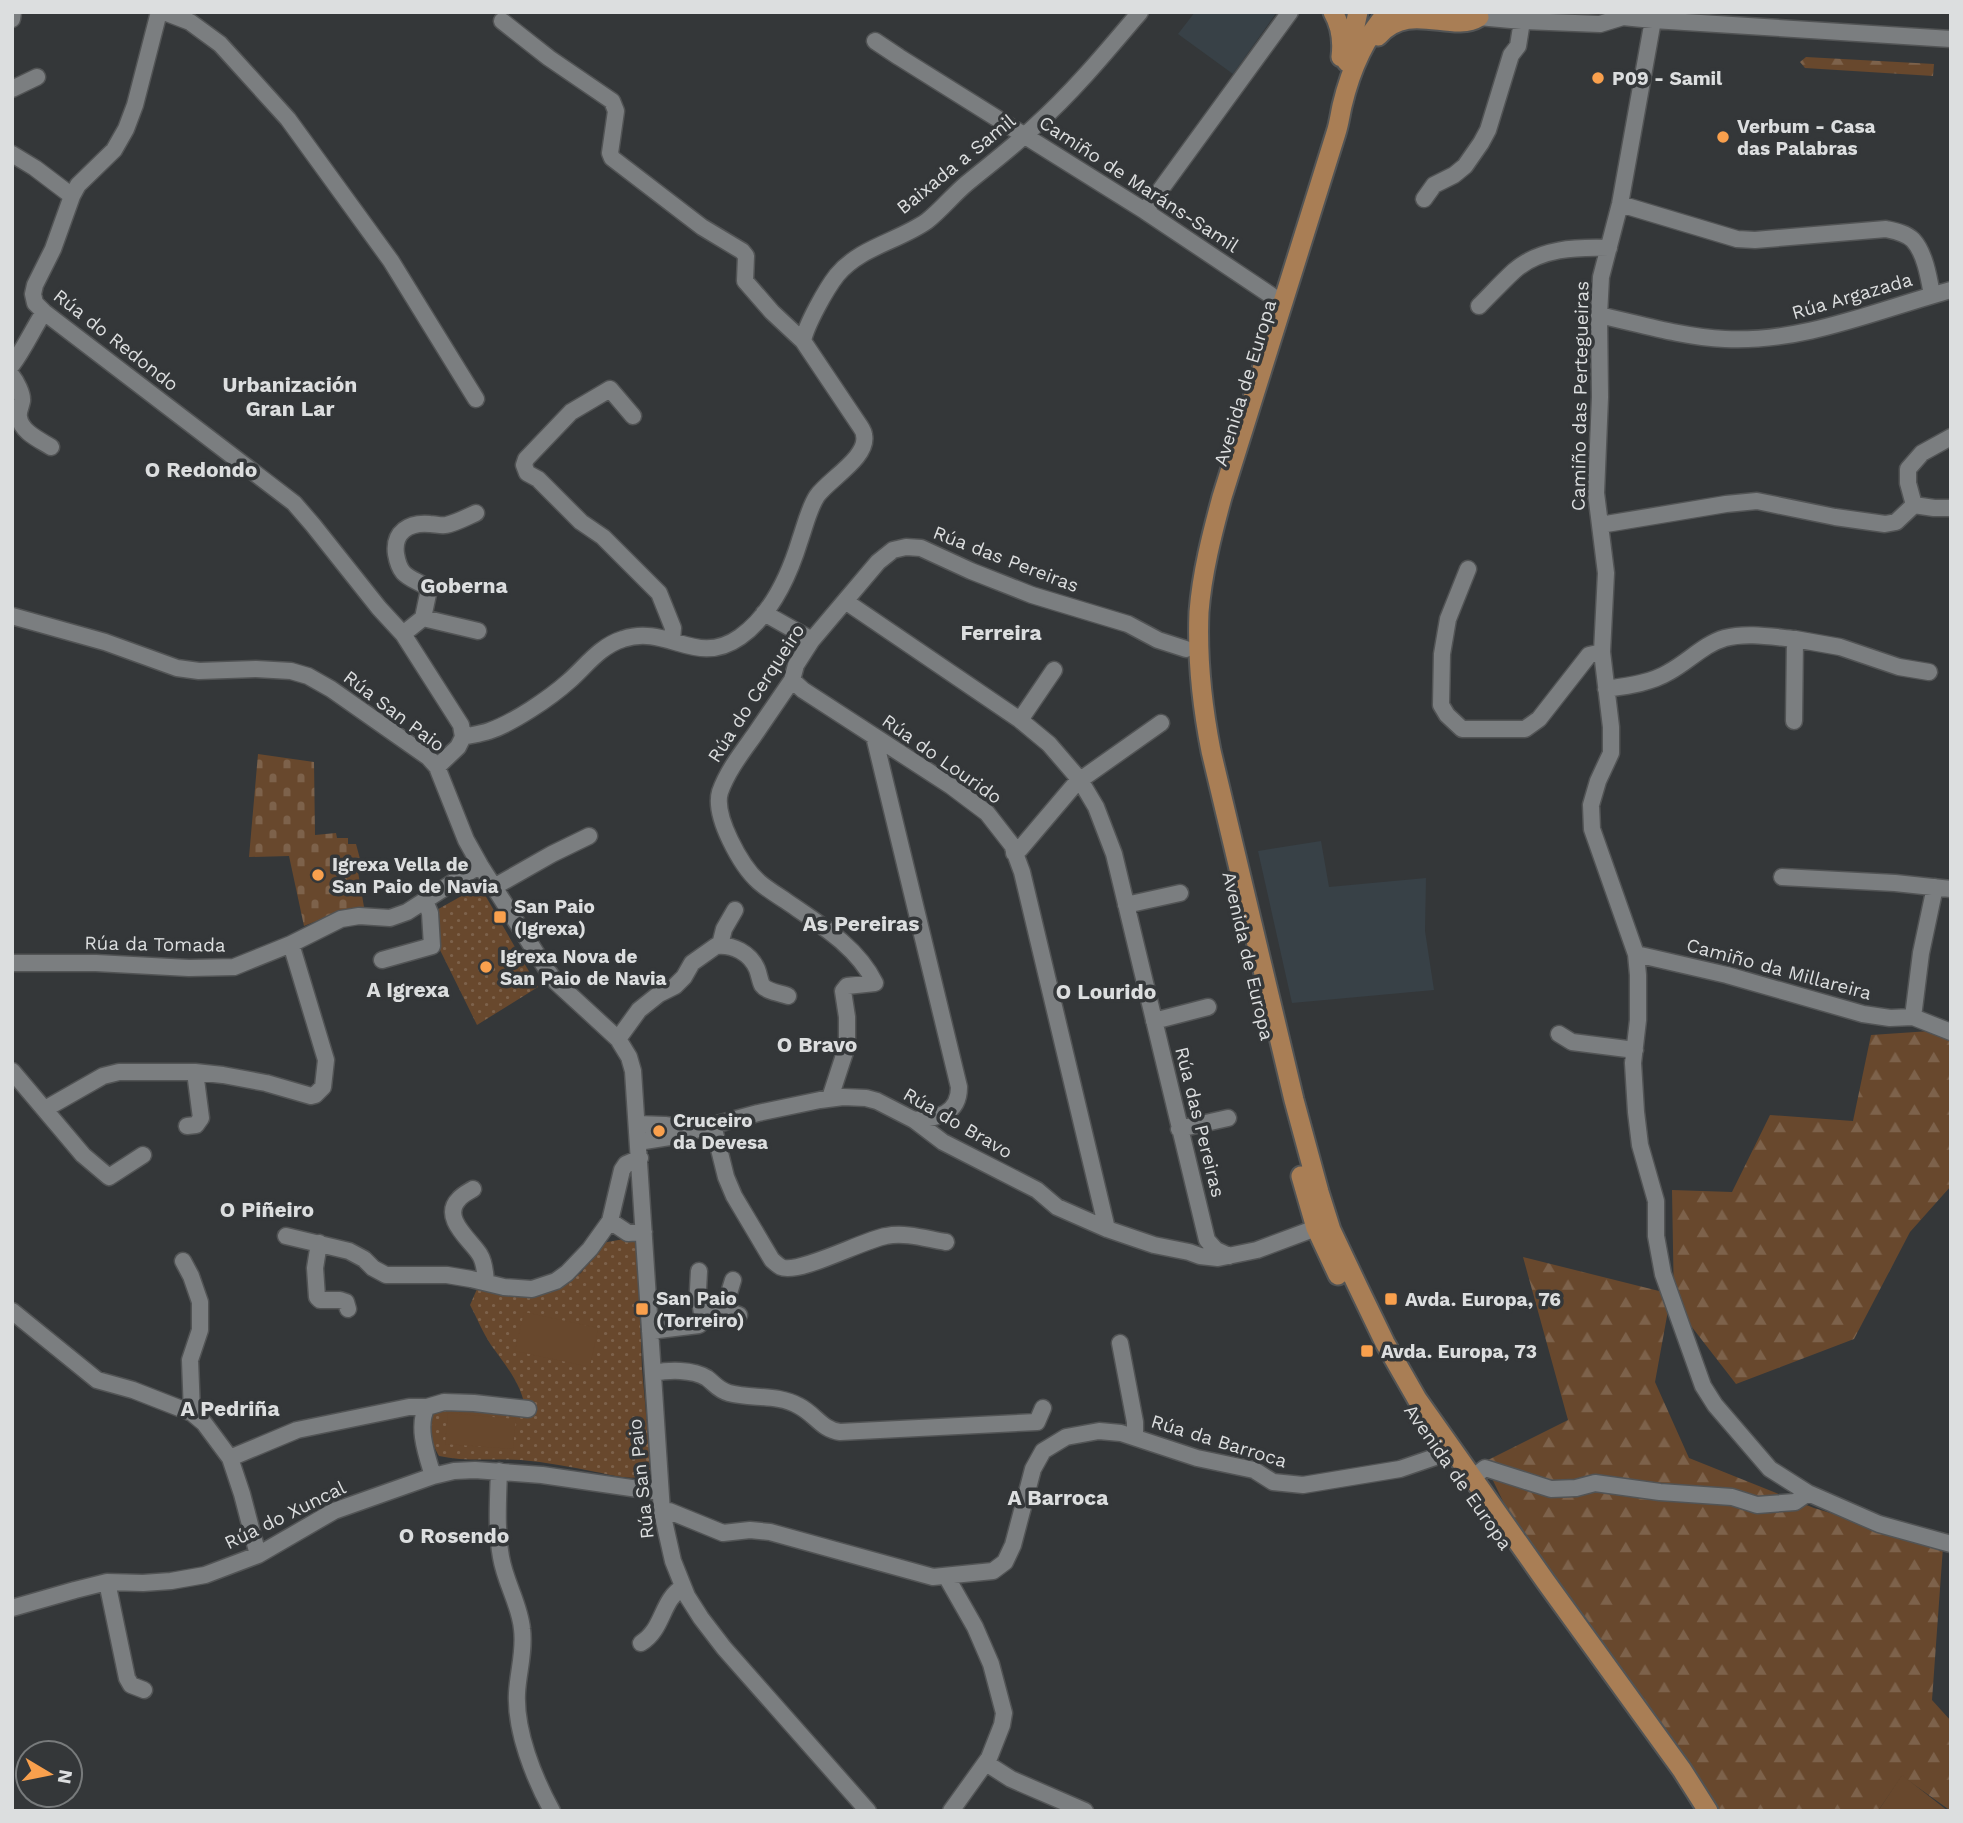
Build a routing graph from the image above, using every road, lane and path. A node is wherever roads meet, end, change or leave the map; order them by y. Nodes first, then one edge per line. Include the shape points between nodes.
1 (13, 12) edge
2 (162, 12) edge
3 (1140, 12) edge
4 (1290, 12) edge
5 (1333, 12) edge
6 (1358, 12) edge
7 (1414, 12) edge
8 (1437, 12) edge
9 (1384, 13) edge
10 (1476, 15) edge
11 (1618, 15) edge
12 (12, 19) edge
13 (1653, 20) junction
14 (502, 21) dead end
15 (1522, 21) junction
16 (1951, 40) edge
17 (875, 41) dead end
18 (37, 77) dead end
19 (12, 89) edge
20 (1332, 124) junction
21 (1025, 135) junction
22 (12, 154) edge
23 (72, 196) junction
24 (1424, 199) dead end
25 (1620, 204) junction
26 (1145, 211) junction
27 (1609, 248) junction
28 (1951, 290) edge
29 (1932, 295) junction
30 (1272, 296) junction
31 (1479, 306) dead end
32 (44, 312) junction
33 (1599, 315) junction
34 (803, 341) junction
35 (12, 365) edge
36 (12, 376) edge
37 (476, 399) dead end
38 (633, 416) dead end
39 (1951, 437) edge
40 (51, 447) dead end
41 (1914, 505) junction
42 (1951, 508) edge
43 (477, 513) dead end
44 (1600, 525) junction
45 (1468, 569) dead end
46 (845, 601) junction
47 (764, 613) junction
48 (12, 617) edge
49 (423, 618) junction
50 (478, 631) dead end
51 (403, 634) junction
52 (1796, 639) junction
53 (672, 640) junction
54 (812, 640) junction
55 (1186, 649) junction
56 (1602, 652) junction
57 (1054, 670) dead end
58 (1929, 672) dead end
59 (792, 680) junction
60 (1606, 689) junction
61 (1020, 720) junction
62 (1794, 721) dead end
63 (1161, 723) dead end
64 (874, 736) junction
65 (463, 737) junction
66 (437, 767) junction
67 (1080, 779) junction
68 (589, 836) dead end
69 (1014, 853) junction
70 (480, 865) junction
71 (1782, 877) dead end
72 (494, 887) junction
73 (1943, 888) edge
74 (1180, 893) dead end
75 (425, 901) junction
76 (1126, 905) junction
77 (735, 910) dead end
78 (291, 944) junction
79 (720, 946) junction
80 (1636, 954) junction
81 (382, 960) dead end
82 (12, 963) edge
83 (788, 996) dead end
84 (1208, 1007) dead end
85 (1913, 1017) junction
86 (1154, 1021) junction
87 (1951, 1032) edge
88 (1559, 1034) dead end
89 (618, 1039) junction
90 (1635, 1050) junction
91 (12, 1071) edge
92 (195, 1072) junction
93 (830, 1098) junction
94 (45, 1109) junction
95 (946, 1114) junction
96 (1228, 1118) dead end
97 (914, 1120) junction
98 (637, 1124) junction
99 (713, 1125) junction
100 (187, 1126) dead end
101 (1179, 1129) junction
102 (695, 1130) junction
103 (943, 1142) junction
104 (639, 1150) junction
105 (143, 1154) dead end
106 (473, 1189) dead end
107 (610, 1221) junction
108 (1316, 1228) junction
109 (1107, 1229) junction
110 (644, 1233) junction
111 (286, 1236) dead end
112 (1207, 1240) junction
113 (946, 1242) dead end
114 (319, 1243) junction
115 (1189, 1252) junction
116 (1229, 1256) junction
117 (183, 1261) dead end
118 (699, 1270) dead end
119 (733, 1280) dead end
120 (486, 1282) junction
121 (348, 1308) dead end
122 (12, 1311) edge
123 (703, 1319) junction
124 (650, 1331) junction
125 (1120, 1343) dead end
126 (653, 1373) junction
127 (427, 1407) junction
128 (1043, 1408) dead end
129 (528, 1409) dead end
130 (192, 1413) junction
131 (1135, 1437) junction
132 (1441, 1455) junction
133 (230, 1458) junction
134 (499, 1471) junction
135 (433, 1476) junction
136 (1472, 1478) junction
137 (660, 1490) junction
138 (1808, 1493) junction
139 (662, 1512) junction
140 (1951, 1544) edge
141 (258, 1555) junction
142 (946, 1576) junction
143 (107, 1582) junction
144 (683, 1587) junction
145 (12, 1592) edge
146 (18, 1606) edge
147 (641, 1643) dead end
148 (144, 1690) dead end
149 (986, 1763) junction
150 (552, 1811) edge
151 (868, 1811) edge
152 (951, 1811) edge
153 (1085, 1811) edge
154 (1693, 1811) edge
155 (1708, 1811) edge

1 - 12 street
2 - 23 street, Rúa do Redondo via 126,129 114,150
2 - 37 street, Rúa do Redondo via 190,22 220,44 288,119 391,261
3 - 21 street, Baixada a Samil
4 - 26 street
5 - 20 main road via 1343,43 1329,103
6 - 20 main road, Avenida de Europa
7 - 9 street
8 - 10 street
9 - 20 main road, Avenida de Europa via 1362,49
10 - 15 street
10 - 20 main road via 1471,22 1415,18 1385,28 1366,57 1348,107
11 - 13 street
11 - 15 street via 1600,24
13 - 16 street
13 - 25 street, Camiño das Pertegueiras
14 - 34 street via 612,101 616,111 612,158 702,227 742,251 745,281
15 - 24 street via 1518,46 1511,55 1488,131 1465,166 1434,185
17 - 21 street, Camiño de Maráns-Samil
18 - 19 street
20 - 30 main road, Avenida de Europa
20 - 136 main road, Avenida de Europa via 1208,548 1199,610 1200,682 1211,751 1278,1033 1331,1230 1385,1343
21 - 26 street, Camiño de Maráns-Samil
21 - 34 street, Baixada a Samil via 927,220 870,249 837,275
22 - 23 street
23 - 32 street, Rúa do Redondo via 33,294
25 - 27 street, Camiño das Pertegueiras
25 - 29 street via 1737,239 1886,229 1900,232 1913,240 1923,259
26 - 30 street, Camiño de Maráns-Samil
27 - 31 street via 1569,248 1528,262
27 - 33 street, Camiño das Pertegueiras via 1601,277
28 - 29 street, Rúa Argazada
29 - 33 street, Rúa Argazada via 1781,337 1689,335
30 - 55 main road, Avenida de Europa via 1196,549
32 - 35 street
32 - 51 street, Rúa do Redondo via 294,503
33 - 44 street, Camiño das Pertegueiras via 1596,493
34 - 47 street via 860,426 864,444 857,458 817,496 792,567
36 - 40 street via 22,394 21,424
38 - 53 street via 610,389 571,412 524,465 659,593 673,628
39 - 41 street via 1922,453 1908,469
41 - 42 street
41 - 44 street, Camiño das Pertegueiras via 1896,522 1885,524 1757,501
43 - 49 street via 444,525 409,528 396,539 401,573 427,587
44 - 56 street, Camiño das Pertegueiras via 1606,573
45 - 56 street via 1448,620 1442,654 1441,705 1462,729 1525,729 1539,719 1589,655
46 - 54 street, Rúa do Cerqueiro
46 - 55 street, Rúa das Pereiras via 893,550 920,548 1032,595 1128,624
46 - 61 street, Rúa das Pereiras
47 - 53 street via 741,636 719,648 691,648
47 - 54 street
48 - 66 street, Rúa San Paio via 105,642 177,668 291,671 308,676
49 - 50 street
49 - 51 street
51 - 65 street, Rúa do Redondo via 461,725
52 - 58 street
52 - 60 street via 1723,638 1669,673
52 - 62 street
53 - 65 street via 634,636 609,645 559,689 505,724
54 - 59 street, Rúa do Cerqueiro
55 - 108 main road, Avenida de Europa via 1190,705 1270,1055
56 - 60 street, Camiño das Pertegueiras
57 - 61 street
59 - 64 street, Rúa do Lourido
59 - 93 street, Rúa do Cerqueiro via 728,773 719,796 720,815 758,882 832,934 868,968 875,983 847,986 844,991 847,1046
60 - 80 street, Camiño das Pertegueiras via 1611,753 1591,804 1592,830
61 - 67 street, Rúa das Pereiras
63 - 67 street
64 - 69 street, Rúa do Lourido via 987,813
64 - 95 street via 959,1087 957,1102
65 - 66 street
66 - 70 street, Rúa San Paio
67 - 69 street
67 - 76 street, Rúa das Pereiras via 1106,831
68 - 72 street
69 - 109 street, Rúa do Lourido
70 - 72 street, Rúa San Paio
70 - 75 street, Rúa da Tomada
71 - 73 street
72 - 89 street, Rúa San Paio via 551,976
73 - 85 street via 1921,953
74 - 76 street
75 - 78 street, Rúa da Tomada via 390,918 341,919
75 - 81 street via 432,946
76 - 86 street, Rúa das Pereiras
77 - 79 street
78 - 82 street, Rúa da Tomada via 234,967
78 - 92 street via 325,1050 327,1069 320,1092 311,1096 253,1080
79 - 83 street via 748,955 761,984
79 - 89 street via 692,963 675,986 639,1010
80 - 85 street, Camiño da Millareira via 1863,1014
80 - 90 street, Camiño das Pertegueiras
84 - 86 street
85 - 87 street, Camiño da Millareira
86 - 101 street, Rúa das Pereiras
88 - 90 street via 1572,1042
89 - 98 street, Rúa San Paio via 633,1071
90 - 138 street, Camiño das Pertegueiras via 1639,1134 1656,1201 1663,1274 1703,1387 1770,1469
91 - 94 street
92 - 94 street via 111,1073
92 - 100 street via 201,1118 196,1125
93 - 97 street, Rúa do Bravo via 866,1098
93 - 99 street, Rúa do Bravo
94 - 105 street via 83,1155 109,1177
95 - 97 street
95 - 103 street
96 - 101 street
97 - 103 street, Rúa do Bravo
98 - 102 street, Rúa do Bravo
98 - 104 street, Rúa San Paio
99 - 102 street, Rúa do Bravo
99 - 113 street via 734,1196 772,1259 782,1267 795,1268 886,1236
101 - 112 street, Rúa das Pereiras
102 - 104 street, Rúa do Bravo
103 - 109 street, Rúa do Bravo
104 - 107 street via 622,1170
104 - 110 street, Rúa San Paio
106 - 120 street via 458,1199 455,1222 481,1256
107 - 110 street via 628,1233
107 - 120 street via 577,1265 556,1281 531,1289
108 - 116 street, Rúa do Bravo
108 - 132 main road, Avenida de Europa via 1359,1321
109 - 115 street, Rúa do Bravo
110 - 124 street, Rúa San Paio
111 - 114 street
112 - 115 street via 1202,1249
112 - 116 street
114 - 120 street via 349,1251 386,1275 447,1275
114 - 121 street via 317,1297 346,1302
115 - 116 street, Rúa do Bravo via 1209,1258
117 - 130 street via 200,1302 200,1330 190,1360
118 - 123 street
119 - 123 street via 731,1313
122 - 130 street via 97,1380
123 - 124 street via 699,1325
124 - 126 street, Rúa San Paio
125 - 131 street
126 - 128 street via 694,1373 726,1392 797,1404 830,1431 840,1432 1037,1422
126 - 137 street, Rúa San Paio
127 - 129 street via 444,1402
127 - 133 street via 297,1430
127 - 135 street via 423,1426
130 - 133 street
131 - 132 street, Rúa da Barroca via 1197,1458 1254,1470 1273,1482 1303,1485 1400,1469
131 - 142 street, Rúa da Barroca via 1099,1431 1066,1437 1043,1451 1033,1469 1005,1562 993,1572
132 - 154 main road, Avenida de Europa
133 - 141 street
134 - 135 street, Rúa do Xuncal
134 - 137 street, Rúa do Xuncal
134 - 150 street via 501,1558 522,1626 519,1721 538,1784
135 - 141 street, Rúa do Xuncal via 334,1511
136 - 138 street, Avenida de Europa via 1485,1468 1550,1489 1595,1483 1732,1497 1757,1505 1795,1502
136 - 155 main road, Avenida de Europa
137 - 139 street, Rúa San Paio
138 - 140 street, Camiño das Pertegueiras via 1879,1524
139 - 142 street, Rúa da Barroca via 723,1533 770,1532 933,1577
139 - 144 street, Rúa San Paio
141 - 143 street, Rúa do Xuncal via 205,1575 143,1583
142 - 149 street via 991,1664 1003,1708 1002,1724
143 - 146 street, Rúa do Xuncal
143 - 148 street via 127,1678
144 - 147 street via 674,1594 654,1633
144 - 151 street, Rúa San Paio via 724,1648
145 - 146 street
149 - 152 street
149 - 153 street

